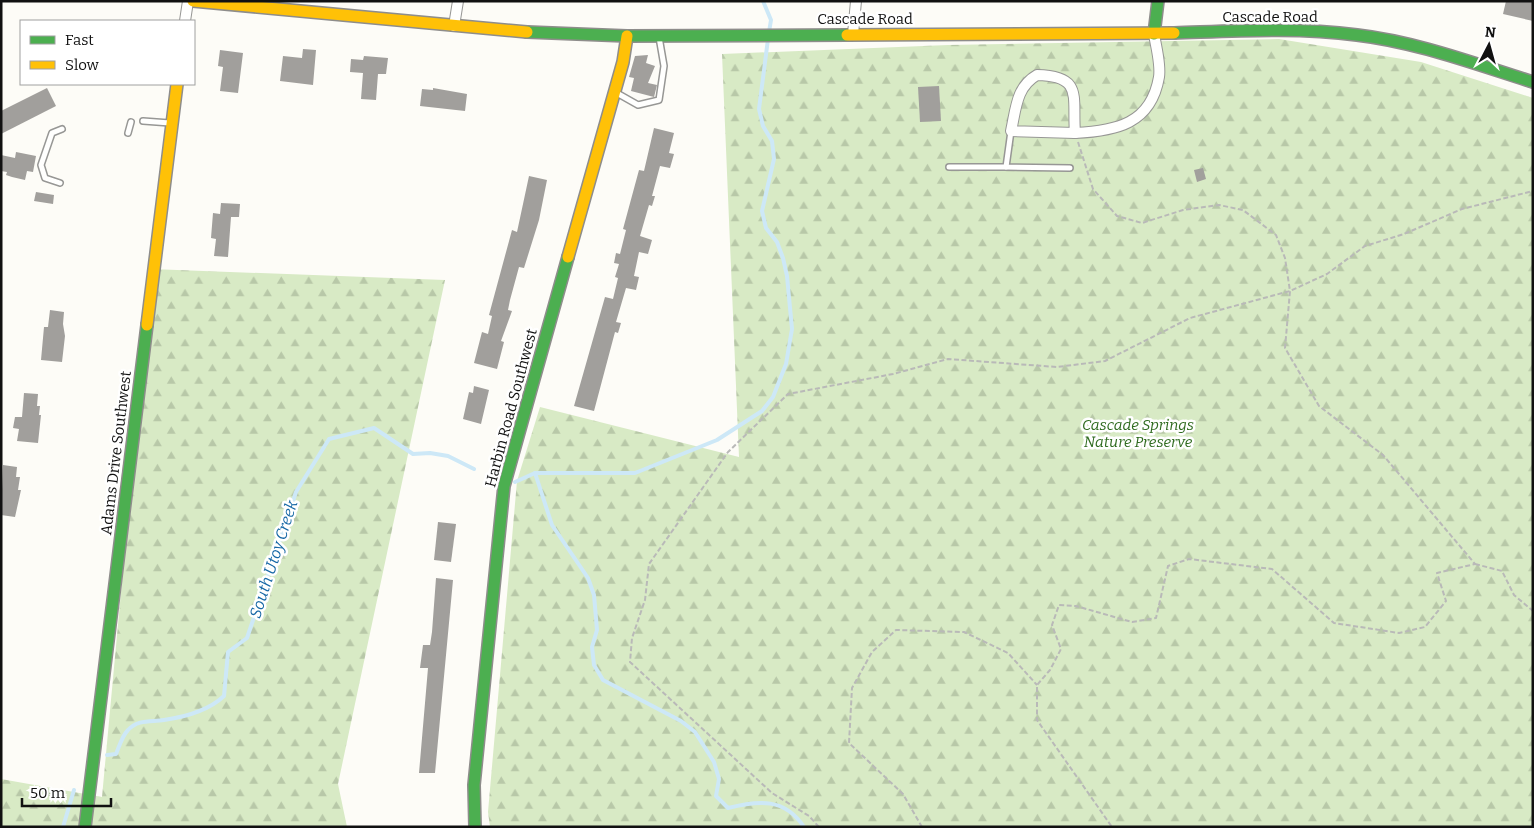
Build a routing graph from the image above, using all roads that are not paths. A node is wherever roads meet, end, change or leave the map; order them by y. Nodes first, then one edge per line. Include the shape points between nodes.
1 (188, 1) edge
2 (193, 1) edge
3 (458, 1) edge
4 (856, 1) edge
5 (1158, 1) edge
6 (185, 20) edge
7 (454, 26) junction
8 (852, 34) junction
9 (1154, 34) junction
10 (627, 36) junction
11 (658, 36) junction
12 (1533, 82) edge
13 (178, 85) edge
14 (615, 92) junction
15 (131, 122) dead end
16 (143, 122) dead end
17 (172, 124) junction
18 (62, 129) dead end
19 (1011, 131) junction
20 (128, 133) dead end
21 (1075, 133) junction
22 (1006, 167) junction
23 (949, 168) dead end
24 (1070, 168) dead end
25 (60, 183) dead end
26 (85, 827) edge
27 (475, 827) edge

1 - 6 street
2 - 7 street, Cascade Road
3 - 7 street
4 - 8 street
5 - 9 street
7 - 10 street, Cascade Road
8 - 9 street, Cascade Road
8 - 11 street, Cascade Road
9 - 12 street, Cascade Road via 1287,29 1358,35 1425,49
9 - 21 street via 1160,75 1143,114 1126,125 1105,132
10 - 11 street, Cascade Road
10 - 14 street, Harbin Road Southwest
11 - 14 lane via 664,66 659,100 638,105
13 - 17 street, Adams Drive Southwest
14 - 27 street, Harbin Road Southwest via 504,486 474,785
15 - 20 lane
16 - 17 lane
17 - 26 street, Adams Drive Southwest
18 - 25 lane via 52,133 41,165 45,178
19 - 21 street
19 - 21 street via 1025,82 1037,74 1066,79 1074,92
19 - 22 lane
22 - 23 lane
22 - 24 lane

